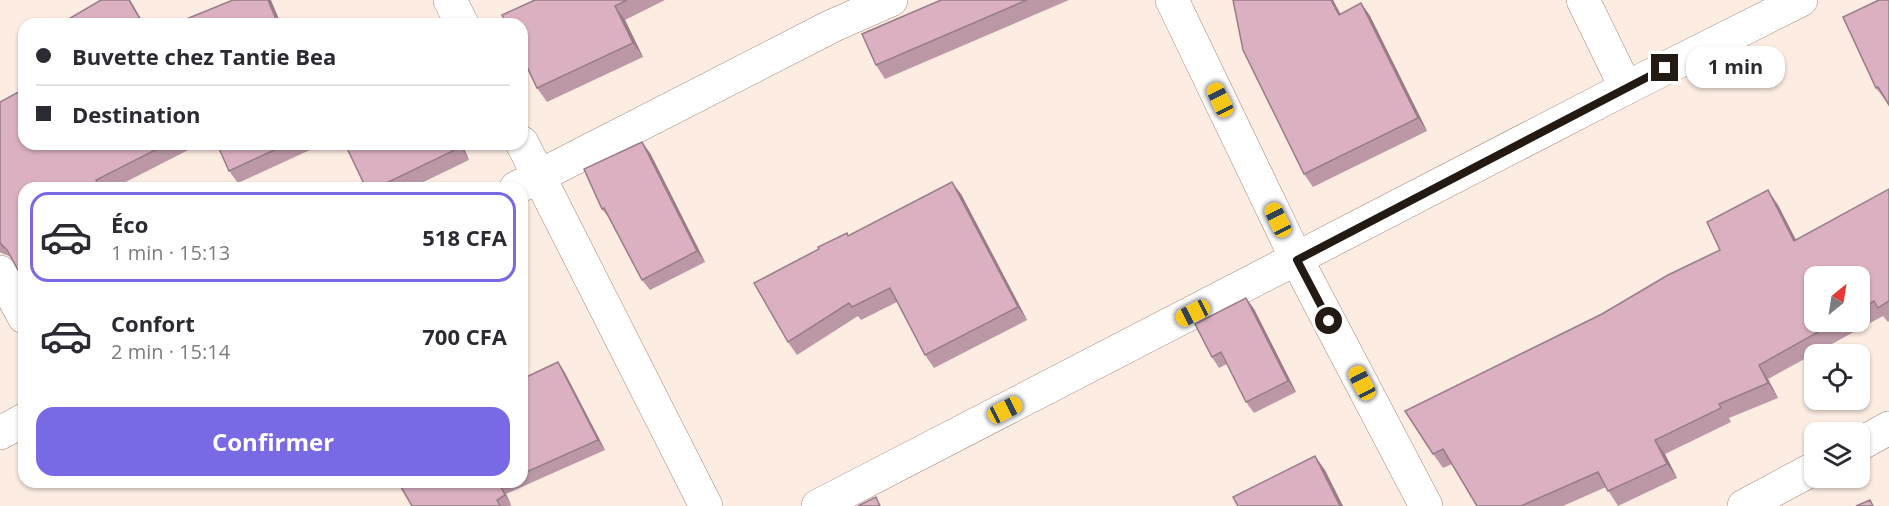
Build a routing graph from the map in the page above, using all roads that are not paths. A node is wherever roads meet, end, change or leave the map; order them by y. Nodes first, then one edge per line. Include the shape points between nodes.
1 (450, 0) edge
2 (891, 0) edge
3 (1172, 0) edge
4 (1583, 0) edge
5 (1801, 0) edge
6 (459, 18) edge
7 (1626, 88) junction
8 (523, 150) edge
9 (527, 182) edge
10 (528, 184) edge
11 (1297, 260) junction
12 (0, 272) edge
13 (18, 306) edge
14 (18, 423) edge
15 (1889, 428) edge
16 (0, 433) edge
17 (1870, 438) edge
18 (1804, 474) edge
19 (706, 506) edge
20 (818, 506) edge
21 (1426, 506) edge
22 (1744, 506) edge

1 - 6 street
2 - 9 street via 832,26
3 - 11 street
4 - 7 street
5 - 7 street
7 - 11 street
8 - 9 street
10 - 19 street
11 - 20 street
11 - 21 street
12 - 13 street
14 - 16 street
15 - 17 street
18 - 22 street

